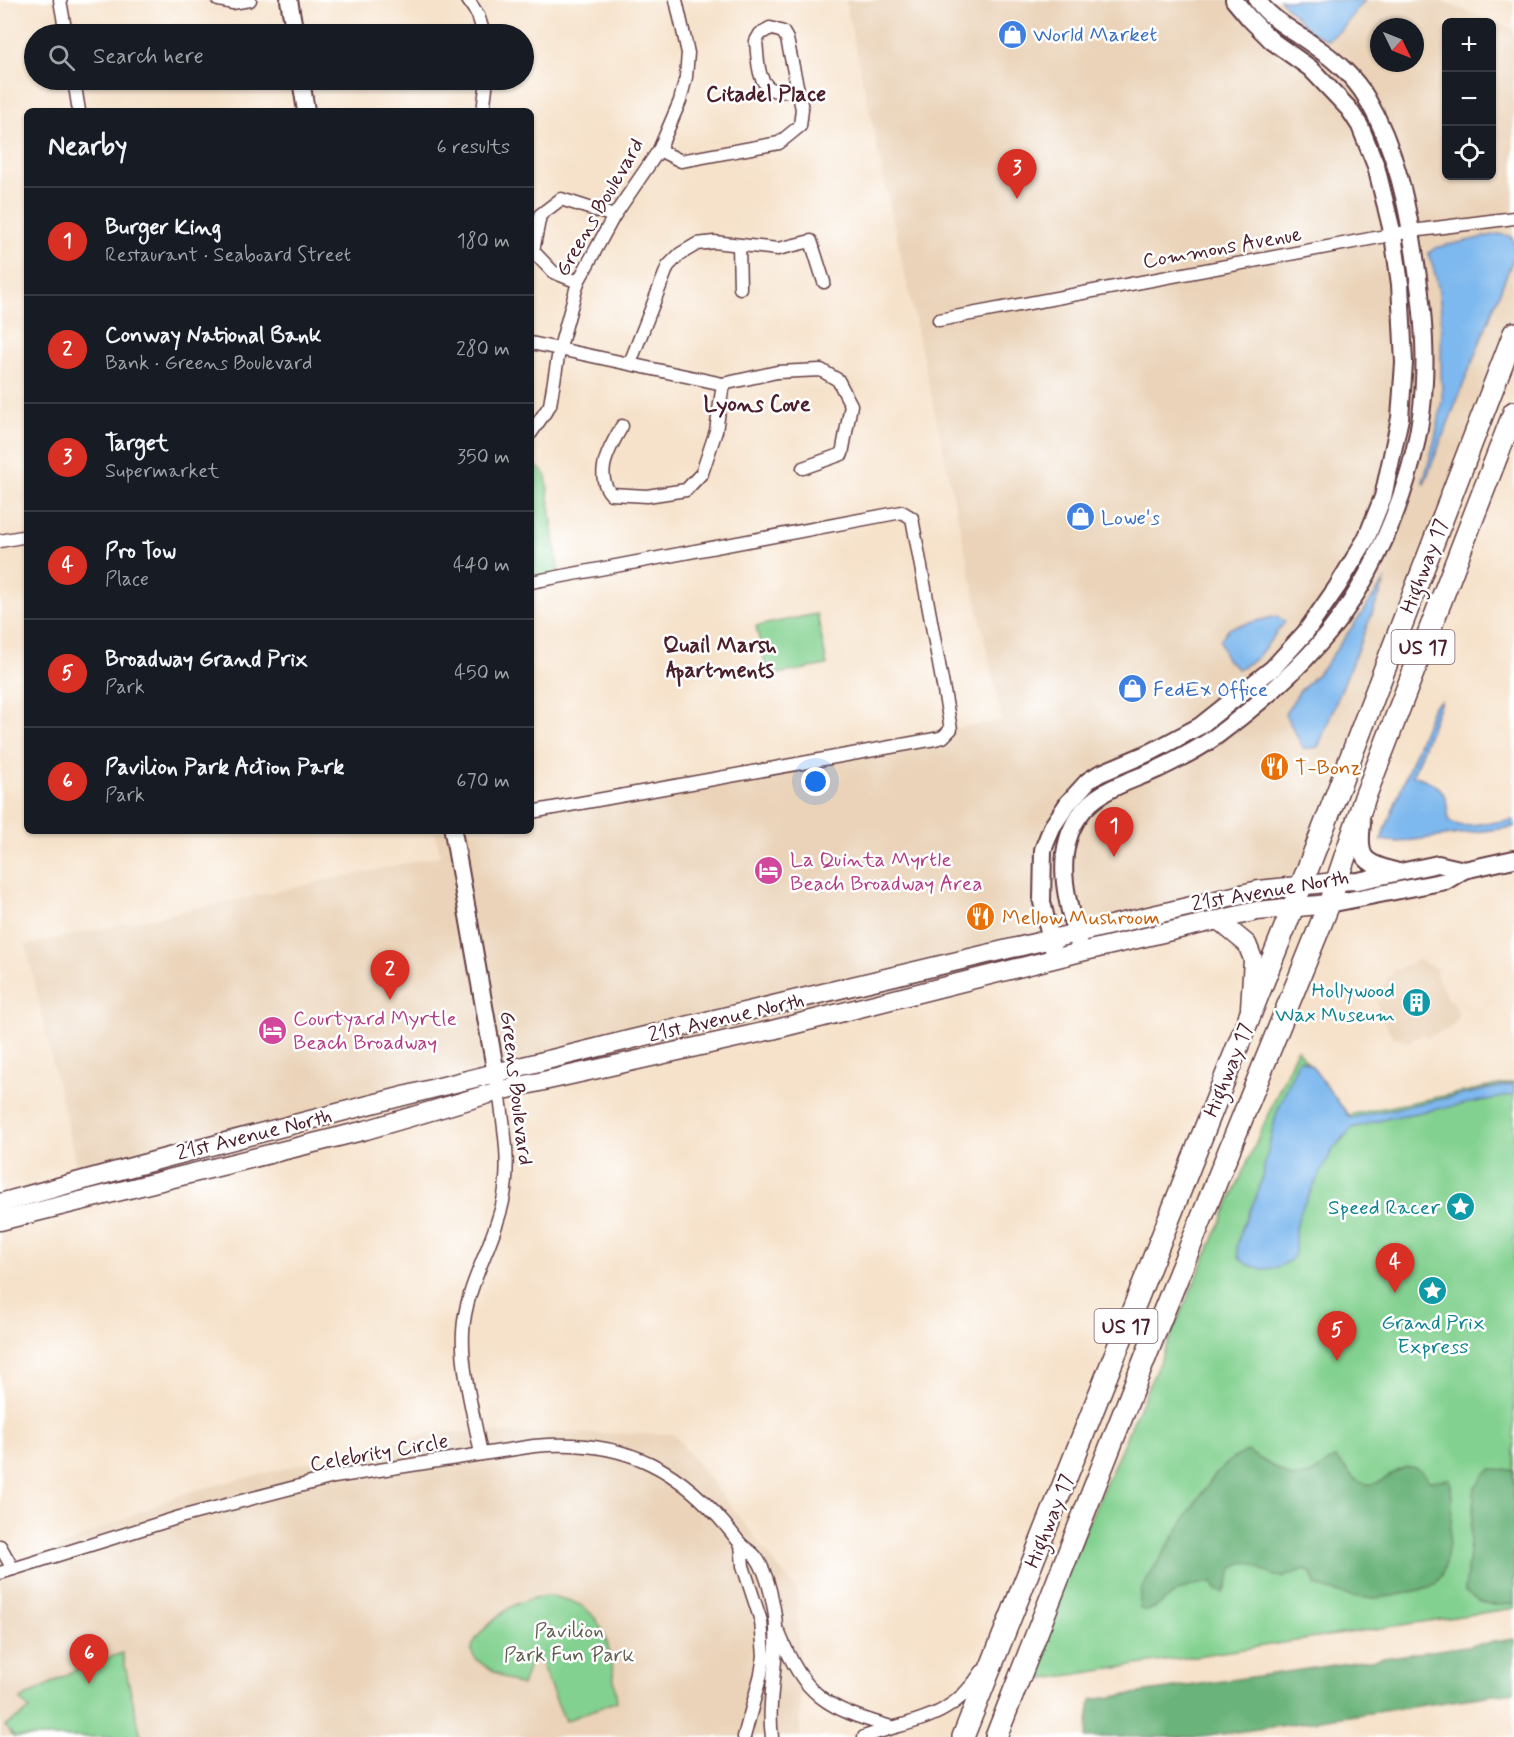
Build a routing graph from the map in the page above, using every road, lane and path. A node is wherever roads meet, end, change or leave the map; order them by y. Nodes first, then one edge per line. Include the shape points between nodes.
1 (60, 0) edge
2 (218, 0) edge
3 (250, 0) edge
4 (290, 0) edge
5 (468, 0) edge
6 (676, 0) edge
7 (1234, 0) edge
8 (1257, 0) edge
9 (64, 24) edge
10 (294, 24) edge
11 (481, 24) edge
12 (76, 90) edge
13 (303, 90) edge
14 (486, 90) edge
15 (798, 90) junction
16 (79, 108) edge
17 (306, 108) edge
18 (483, 108) edge
19 (659, 150) junction
20 (614, 216) junction
21 (1514, 218) edge
22 (1412, 231) junction
23 (1393, 235) junction
24 (739, 245) junction
25 (534, 246) edge
26 (534, 252) edge
27 (578, 282) junction
28 (825, 282) dead end
29 (740, 288) dead end
30 (939, 321) dead end
31 (1514, 333) edge
32 (534, 344) edge
33 (560, 351) junction
34 (630, 363) junction
35 (723, 384) junction
36 (1514, 412) edge
37 (622, 426) dead end
38 (534, 429) edge
39 (802, 468) dead end
40 (24, 537) edge
41 (0, 541) edge
42 (534, 581) edge
43 (1365, 797) junction
44 (534, 811) edge
45 (454, 834) edge
46 (1514, 859) edge
47 (1464, 870) junction
48 (1402, 872) junction
49 (1335, 882) junction
50 (1301, 886) junction
51 (1329, 904) junction
52 (1293, 907) junction
53 (1218, 920) junction
54 (1076, 933) junction
55 (1052, 938) junction
56 (1081, 952) junction
57 (1055, 958) junction
58 (1250, 1015) junction
59 (496, 1073) junction
60 (499, 1091) junction
61 (0, 1203) edge
62 (0, 1221) edge
63 (481, 1454) junction
64 (741, 1544) junction
65 (0, 1546) edge
66 (13, 1569) junction
67 (0, 1573) edge
68 (777, 1626) junction
69 (1003, 1637) junction
70 (891, 1727) junction
71 (744, 1737) edge
72 (772, 1737) edge
73 (864, 1737) edge
74 (963, 1737) edge
75 (996, 1737) edge

1 - 9 street
2 - 3 street
4 - 10 street
5 - 11 street
6 - 19 street, Greens Boulevard via 688,53 686,77
7 - 23 street via 1272,41 1310,68 1360,126 1376,166
8 - 22 street via 1285,26 1318,48 1364,93 1402,183
12 - 16 street
13 - 17 street
14 - 18 street
15 - 15 street via 775,91 761,79 756,41 770,28 783,32 787,39
15 - 19 street via 800,126 779,143 681,161
19 - 20 street, Greens Boulevard
20 - 25 street via 561,199 540,215
20 - 27 street, Greens Boulevard
21 - 22 street, Commons Avenue
22 - 23 street, Commons Avenue
22 - 54 street via 1423,312 1425,382 1413,460 1399,505 1380,546 1355,596 1328,633 1281,683 1202,746 1102,793 1083,811 1068,837 1063,858
23 - 30 street, Commons Avenue
23 - 55 street via 1404,363 1400,418 1383,497 1366,539 1305,633 1273,668 1200,726 1154,752 1099,774 1068,803 1042,849 1042,902
24 - 28 street via 778,249 812,241
24 - 29 street
24 - 34 street via 698,244 668,266
26 - 27 street via 553,272
27 - 33 street, Greens Boulevard
31 - 50 highway, Highway 17 / US 17
32 - 33 street
33 - 34 street
33 - 38 street, Greens Boulevard via 550,405
34 - 35 street
35 - 37 street via 717,431 702,473 686,490 646,496 611,494 604,483 604,466
35 - 39 street via 777,372 821,370 838,381 851,405 842,454
36 - 43 highway, Highway 17 / US 17
40 - 41 street
42 - 44 street via 902,512 912,518 951,729 935,739
43 - 48 street via 1360,850 1370,863
43 - 49 highway, Highway 17 / US 17
45 - 59 street, Greens Boulevard
46 - 47 street, 21st Avenue North
47 - 48 street, 21st Avenue North via 1438,864
47 - 51 street, 21st Avenue North via 1446,881
48 - 49 street, 21st Avenue North
49 - 50 main road, 21st Avenue North
49 - 51 highway, Highway 17 / US 17
50 - 52 highway, Highway 17 / US 17
50 - 54 main road, 21st Avenue North via 1259,891
51 - 52 main road, 21st Avenue North
51 - 75 highway, Highway 17 / US 17
52 - 53 main road, 21st Avenue North
52 - 58 highway, Highway 17 / US 17
53 - 56 main road, 21st Avenue North
53 - 58 main road via 1247,944 1253,959
54 - 55 main road, 21st Avenue North
54 - 56 street
55 - 57 street
55 - 59 main road, 21st Avenue North
56 - 57 main road, 21st Avenue North
57 - 60 main road, 21st Avenue North via 772,1030
58 - 69 highway, Highway 17 / US 17
59 - 60 street, Greens Boulevard
59 - 61 main road, 21st Avenue North
60 - 62 main road, 21st Avenue North via 366,1130
60 - 63 street, Greens Boulevard via 507,1149 503,1202 463,1331
63 - 64 street, Celebrity Circle via 562,1444 604,1448 645,1461 693,1490
63 - 66 street, Celebrity Circle via 334,1477 180,1517
64 - 68 street, Celebrity Circle via 756,1557 771,1595
64 - 71 street, Celebrity Circle via 743,1566 761,1621 764,1656
65 - 66 street
66 - 67 street, Celebrity Circle
68 - 70 street via 790,1660 811,1689 853,1716
68 - 72 street, Celebrity Circle
69 - 70 street via 963,1696 936,1714
69 - 74 highway, Highway 17 / US 17
70 - 73 street

